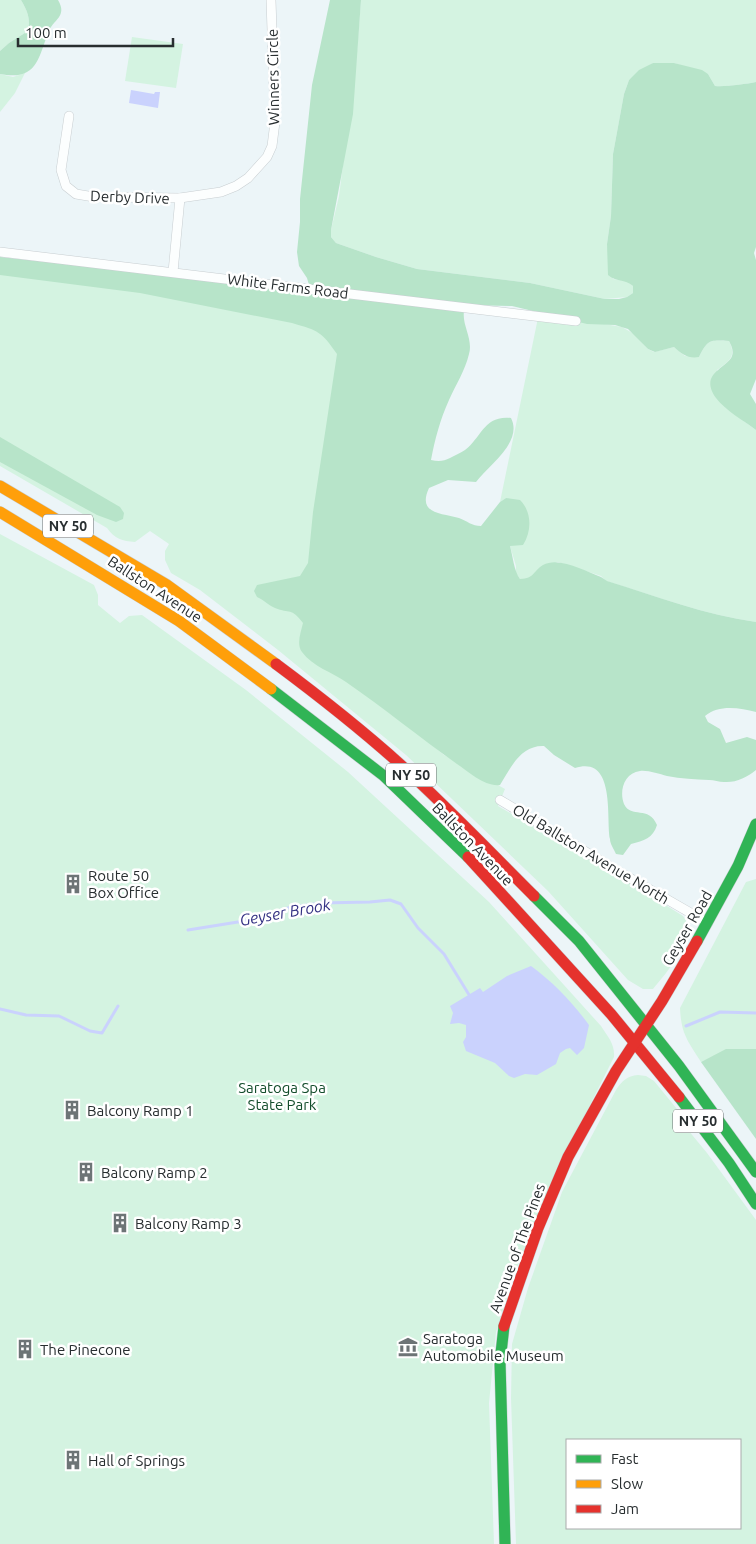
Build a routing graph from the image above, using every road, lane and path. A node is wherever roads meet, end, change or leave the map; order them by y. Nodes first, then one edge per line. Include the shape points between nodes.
1 (271, 0) edge
2 (69, 116) dead end
3 (180, 198) junction
4 (0, 252) edge
5 (173, 272) junction
6 (576, 321) dead end
7 (0, 486) edge
8 (0, 512) edge
9 (500, 800) dead end
10 (756, 824) edge
11 (708, 923) junction
12 (646, 1025) junction
13 (635, 1042) junction
14 (756, 1172) edge
15 (756, 1204) edge
16 (505, 1544) edge

1 - 3 street, Winners Circle via 276,122 267,157 236,186 221,192
2 - 3 street, Derby Drive via 61,170 66,186 76,194
3 - 5 street
4 - 5 street, White Farms Road
5 - 6 street, White Farms Road
7 - 12 main road, Ballston Avenue / NY 50 via 167,585 346,718 448,809 579,940
8 - 13 main road, Ballston Avenue / NY 50 via 179,621 384,776 458,846
9 - 11 street, Old Ballston Avenue North
10 - 11 main road, Geyser Road
11 - 12 main road, Geyser Road
12 - 13 main road, Geyser Road
12 - 14 main road, Ballston Avenue / NY 50
13 - 15 main road, Ballston Avenue / NY 50 via 676,1092
13 - 16 main road, Avenue of The Pines via 568,1157 538,1228 503,1328 500,1362

